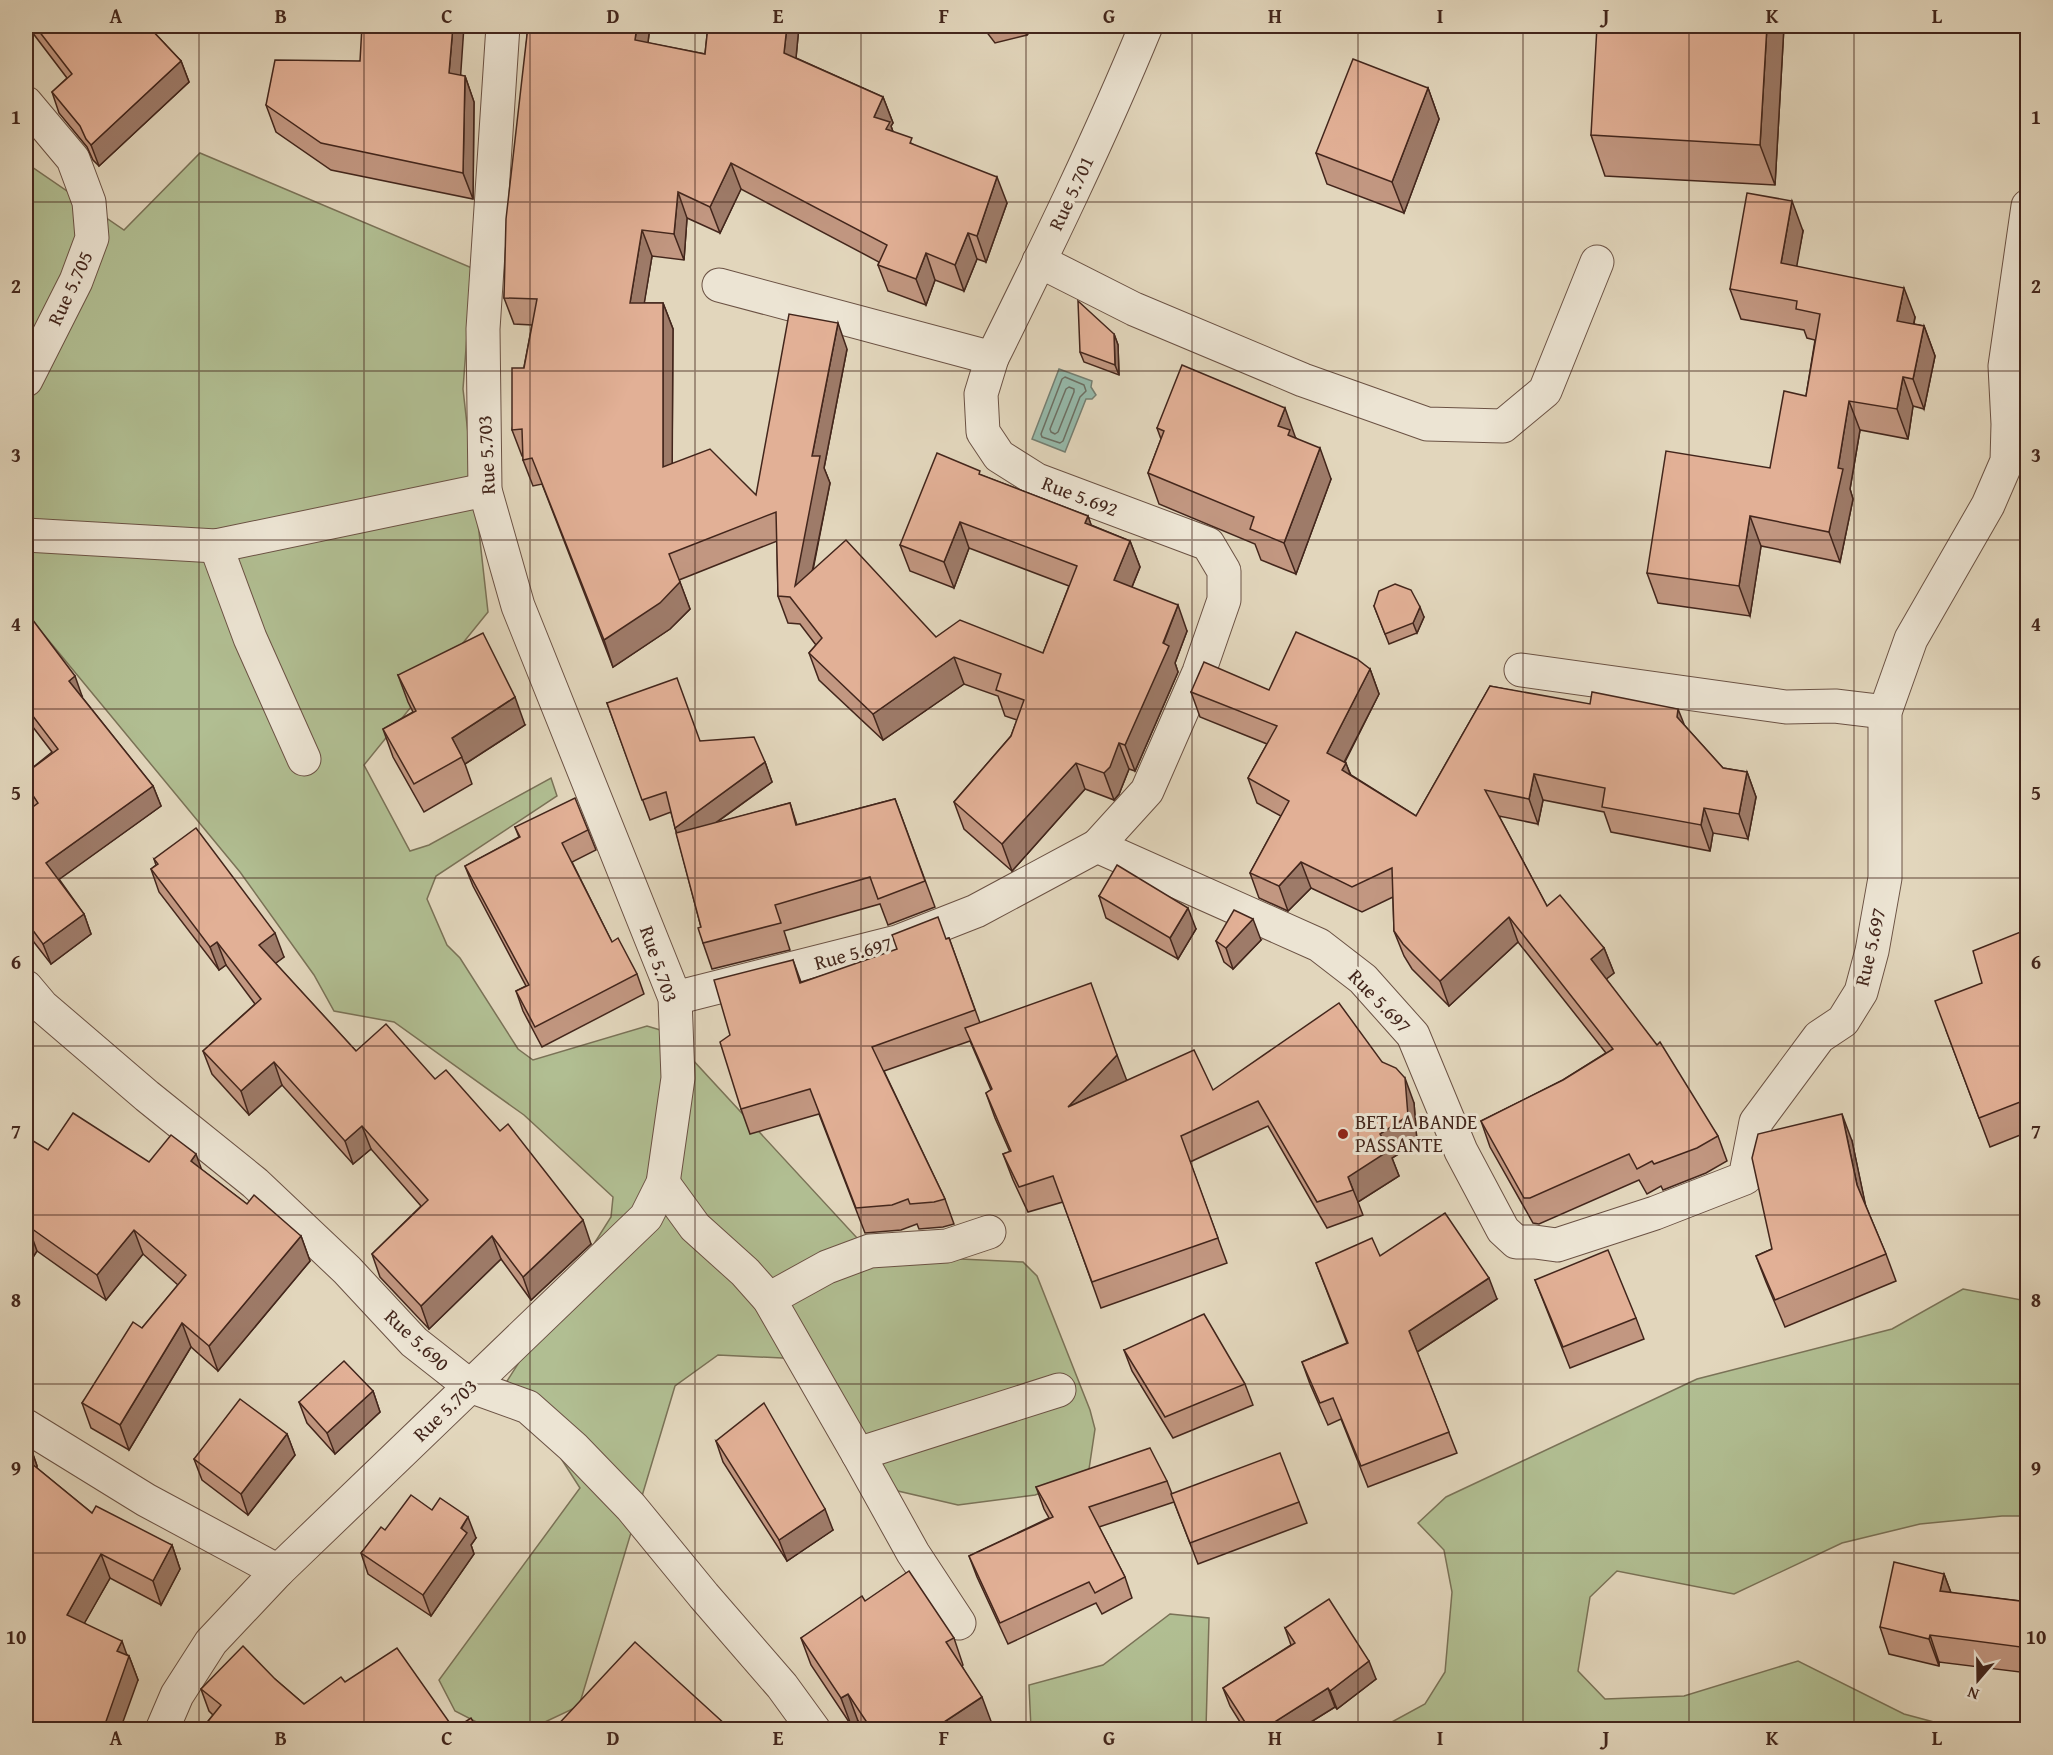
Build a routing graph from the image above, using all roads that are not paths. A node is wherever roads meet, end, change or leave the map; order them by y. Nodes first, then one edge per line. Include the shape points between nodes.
1 (503, 26) edge
2 (1146, 26) edge
3 (26, 103) edge
4 (2028, 206) edge
5 (1039, 261) junction
6 (1597, 262) dead end
7 (719, 285) dead end
8 (992, 358) junction
9 (26, 380) edge
10 (2017, 467) edge
11 (485, 490) junction
12 (26, 535) edge
13 (216, 546) junction
14 (1521, 670) dead end
15 (1885, 712) junction
16 (304, 759) dead end
17 (1097, 846) junction
18 (26, 987) edge
19 (675, 998) junction
20 (663, 1183) junction
21 (989, 1232) dead end
22 (769, 1299) junction
23 (470, 1386) junction
24 (1059, 1390) dead end
25 (26, 1426) edge
26 (858, 1454) junction
27 (278, 1571) junction
28 (959, 1623) dead end
29 (162, 1730) edge
30 (814, 1730) edge

1 - 11 street, Rue 5.703 via 483,329
2 - 5 street, Rue 5.701
3 - 9 street, Rue 5.705 via 74,159 89,202 92,238 76,281
4 - 10 street, Rue 5.697 via 2005,366 2008,424
5 - 6 street via 1134,309 1313,384 1427,424 1503,426 1545,391
5 - 8 street, Rue 5.701
7 - 8 street
8 - 17 street, Rue 5.692 via 981,394 983,432 999,456 1037,480 1208,544 1224,571 1224,600 1199,672 1147,791
10 - 15 street, Rue 5.697 via 1988,505 1911,639
11 - 13 street
11 - 19 street, Rue 5.703 via 518,606
12 - 13 street
13 - 16 street via 250,638
14 - 15 street via 1786,707 1835,706
15 - 17 street, Rue 5.697 via 1885,878 1861,992 1843,1021 1819,1037 1756,1122 1745,1178 1557,1245 1516,1242 1503,1230 1461,1151 1413,1035 1363,979 1319,945
17 - 19 street, Rue 5.697 via 976,911 897,942
18 - 23 street, Rue 5.690 via 42,1006 147,1096 255,1183 347,1270 414,1342
19 - 20 street, Rue 5.703 via 678,1078
20 - 22 street via 695,1227
20 - 23 street, Rue 5.703 via 646,1217
21 - 22 street via 947,1246 870,1251 827,1267
22 - 26 street
23 - 27 street, Rue 5.703
23 - 30 street, Rue 5.690 via 528,1407 573,1447 631,1507 782,1686
24 - 26 street
25 - 27 street via 146,1500
26 - 28 street via 913,1553
27 - 29 street, Rue 5.703 via 211,1642 177,1695

